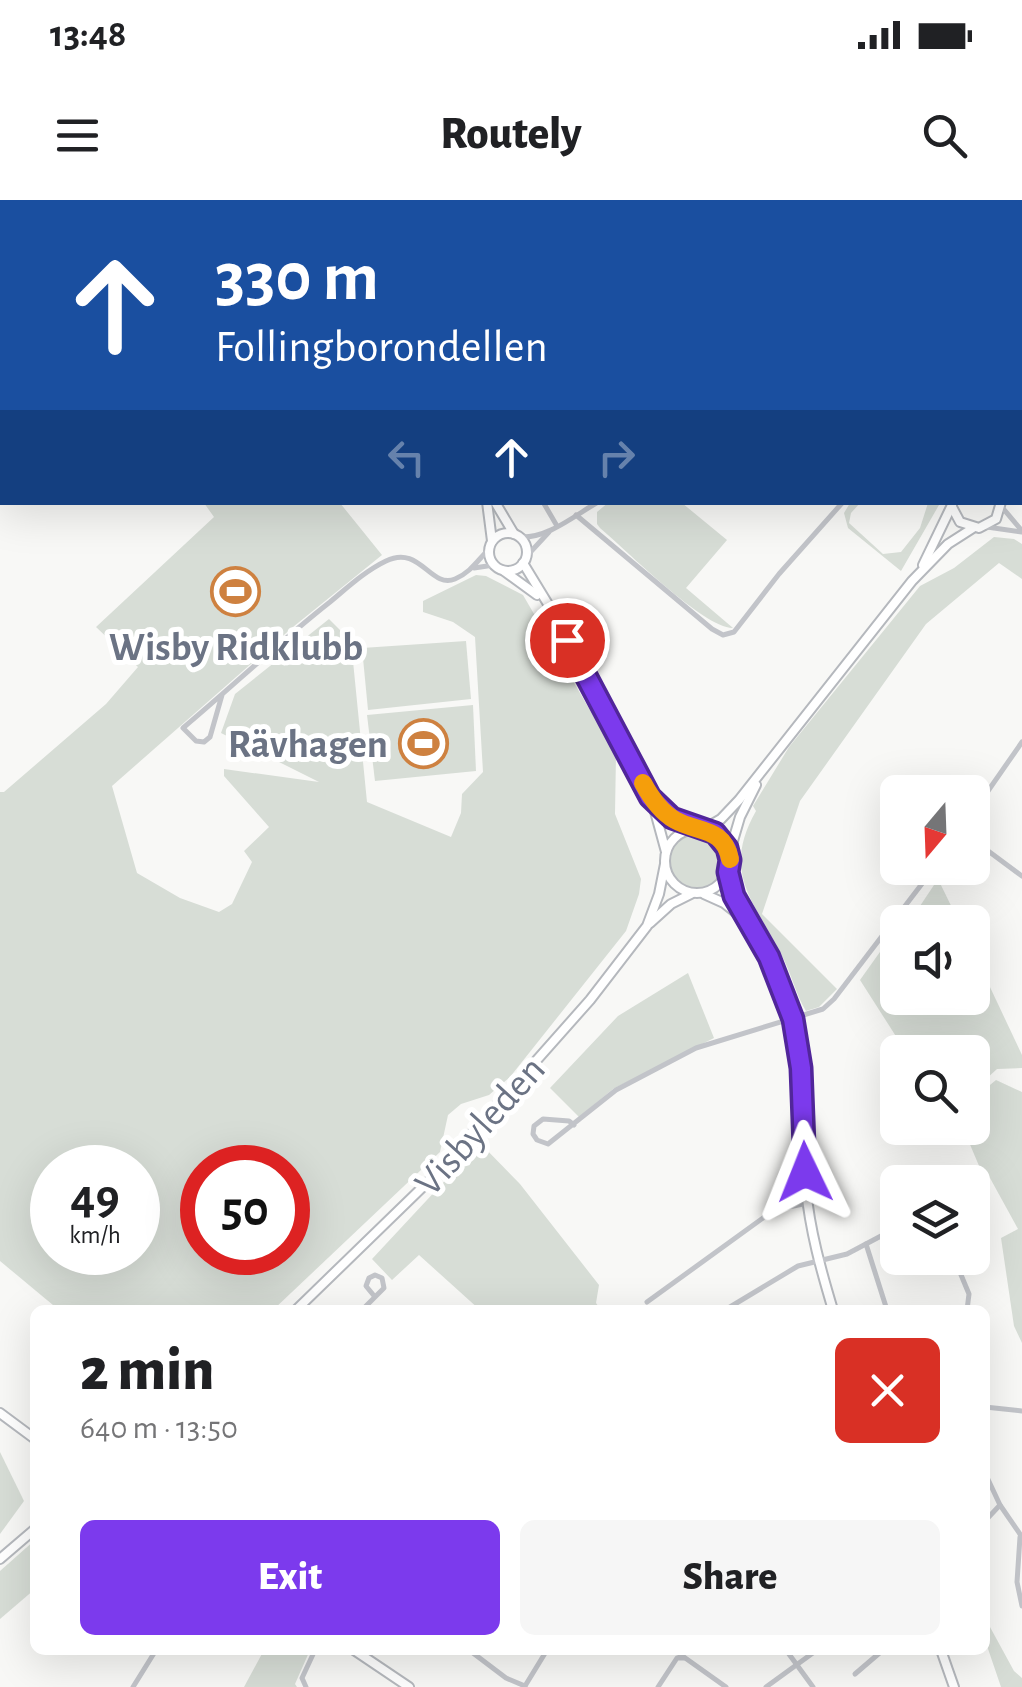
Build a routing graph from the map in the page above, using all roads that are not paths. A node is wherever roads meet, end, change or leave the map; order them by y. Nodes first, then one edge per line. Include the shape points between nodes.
1 (487, 505) edge
2 (497, 505) edge
3 (544, 505) edge
4 (593, 505) edge
5 (840, 505) edge
6 (952, 505) edge
7 (952, 505) edge
8 (1001, 505) edge
9 (1002, 505) edge
10 (576, 515) junction
11 (984, 527) junction
12 (554, 528) junction
13 (973, 528) junction
14 (1022, 532) edge
15 (516, 536) junction
16 (491, 545) junction
17 (524, 561) junction
18 (494, 565) junction
19 (471, 569) junction
20 (504, 571) junction
21 (912, 582) junction
22 (551, 608) junction
23 (222, 695) junction
24 (1022, 742) edge
25 (766, 768) junction
26 (990, 788) edge
27 (650, 797) junction
28 (699, 829) junction
29 (666, 852) junction
30 (990, 852) edge
31 (729, 855) junction
32 (665, 864) junction
33 (728, 872) junction
34 (1022, 876) edge
35 (921, 885) edge
36 (698, 893) junction
37 (746, 921) junction
38 (647, 926) junction
39 (793, 1019) junction
40 (574, 1124) junction
41 (808, 1202) junction
42 (880, 1237) edge
43 (866, 1244) junction
44 (818, 1260) junction
45 (962, 1275) edge
46 (375, 1297) dead end
47 (647, 1302) dead end
48 (301, 1305) edge
49 (367, 1305) edge
50 (733, 1305) edge
51 (832, 1305) edge
52 (885, 1305) edge
53 (968, 1305) edge
54 (990, 1408) edge
55 (1022, 1411) edge
56 (0, 1413) edge
57 (30, 1433) edge
58 (990, 1484) edge
59 (1000, 1505) junction
60 (990, 1516) edge
61 (30, 1533) edge
62 (1021, 1537) edge
63 (0, 1559) edge
64 (1022, 1606) edge
65 (153, 1655) edge
66 (313, 1655) edge
67 (362, 1655) edge
68 (476, 1655) edge
69 (544, 1655) edge
70 (681, 1655) edge
71 (790, 1655) edge
72 (810, 1655) edge
73 (877, 1655) edge
74 (942, 1655) edge
75 (688, 1660) junction
76 (797, 1665) junction
77 (855, 1674) dead end
78 (133, 1687) edge
79 (306, 1687) edge
80 (410, 1687) edge
81 (525, 1687) edge
82 (658, 1687) edge
83 (726, 1687) edge
84 (766, 1687) edge
85 (813, 1687) edge
86 (954, 1687) edge

1 - 16 main road
2 - 15 main road
3 - 12 street
4 - 10 street
5 - 10 street via 734,632 723,635
6 - 13 main road via 960,522
7 - 21 main road
8 - 11 main road
9 - 14 street
10 - 12 street
11 - 13 main road
11 - 14 street
12 - 15 street
12 - 17 street
13 - 21 main road
15 - 16 main road via 501,534
15 - 17 main road via 525,546
16 - 18 main road
16 - 19 street
17 - 20 main road
17 - 22 main road
18 - 19 street
18 - 20 main road
19 - 23 street via 446,581 412,558 388,560
20 - 22 main road
21 - 25 main road
22 - 27 main road
23 - 23 street via 210,737 196,741 183,728
24 - 26 street
25 - 28 main road via 722,819
25 - 31 main road
27 - 28 main road via 672,818
27 - 29 main road
28 - 29 main road via 675,837
28 - 31 main road via 721,838
29 - 32 main road
30 - 34 street
31 - 33 main road
32 - 36 main road via 675,884
32 - 38 main road, Visbyleden
33 - 36 main road via 719,885
33 - 37 main road
35 - 39 street via 834,999
36 - 37 main road
36 - 38 main road, Visbyleden via 670,904
37 - 39 main road via 769,957
38 - 48 main road, Visbyleden via 509,1095
39 - 40 street via 696,1048 616,1090
39 - 41 main road
40 - 40 street via 543,1119 533,1134 548,1144
41 - 44 main road
41 - 47 street via 774,1210
42 - 43 street
43 - 44 street
43 - 52 street
44 - 50 street
44 - 51 main road
45 - 53 street
46 - 49 street
54 - 55 street
56 - 57 main road
58 - 59 street
59 - 60 street
59 - 62 street
61 - 63 main road
62 - 64 street
65 - 78 street
66 - 79 street via 302,1678
67 - 80 main road
68 - 81 street
69 - 81 street
70 - 75 street
71 - 76 street
72 - 76 street
73 - 77 street
74 - 86 main road
75 - 82 street via 678,1658
75 - 83 street
76 - 84 street
76 - 85 street

